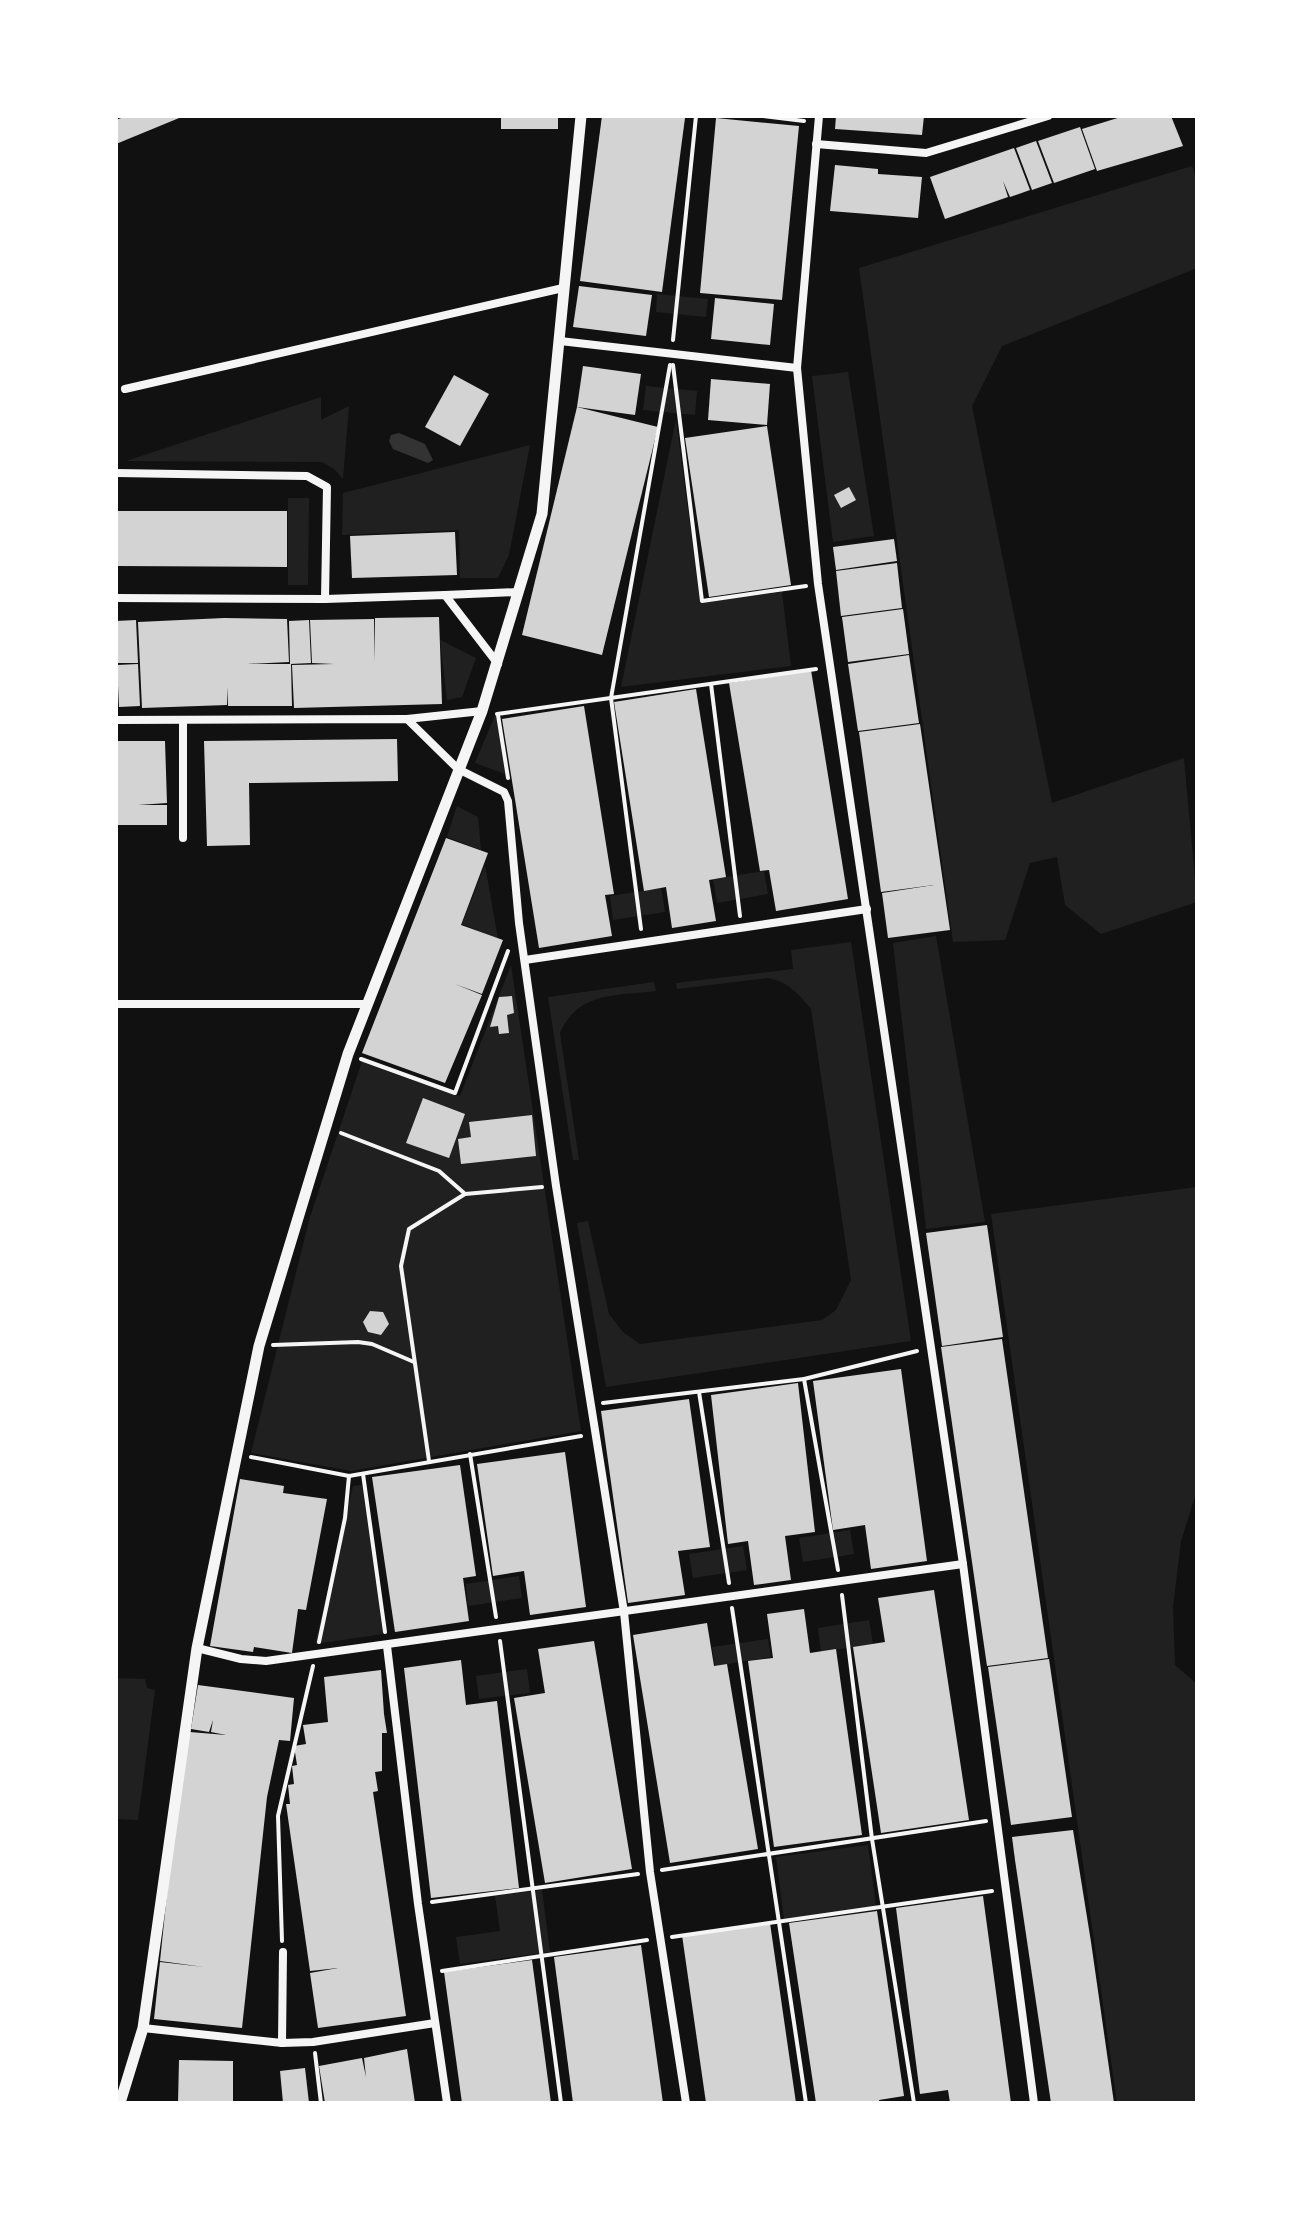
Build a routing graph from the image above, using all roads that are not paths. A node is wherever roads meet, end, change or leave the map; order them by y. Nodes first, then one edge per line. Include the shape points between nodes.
1 (581, 116) edge
2 (1048, 116) edge
3 (819, 119) edge
4 (816, 144) junction
5 (563, 288) junction
6 (560, 341) junction
7 (797, 368) junction
8 (125, 389) dead end
9 (116, 473) edge
10 (519, 592) junction
11 (445, 595) junction
12 (116, 598) edge
13 (325, 599) junction
14 (498, 664) junction
15 (484, 707) junction
16 (407, 719) junction
17 (116, 720) edge
18 (183, 720) junction
19 (458, 769) junction
20 (183, 838) dead end
21 (867, 909) junction
22 (525, 960) junction
23 (116, 1004) edge
24 (366, 1004) junction
25 (963, 1564) junction
26 (624, 1612) junction
27 (387, 1646) junction
28 (197, 1648) junction
29 (283, 1952) road end
30 (435, 2023) junction
31 (143, 2028) junction
32 (282, 2043) junction
33 (120, 2103) edge
34 (447, 2103) edge
35 (686, 2103) edge
36 (1034, 2103) edge

1 - 5 street
2 - 4 street via 926,153
3 - 4 street
4 - 7 street
5 - 6 street
5 - 8 street
6 - 7 street
6 - 10 street via 542,514
7 - 21 street via 818,584
9 - 13 street via 320,480 327,487
10 - 11 street
10 - 14 street
11 - 13 street
11 - 14 street
12 - 13 street
14 - 15 street
15 - 16 street
15 - 19 street
16 - 18 street
16 - 19 street
17 - 18 street
18 - 20 street
19 - 22 street via 504,792 508,801
19 - 24 street
21 - 22 street
21 - 25 street
22 - 26 street
23 - 24 street
24 - 28 street via 323,1127 259,1346
25 - 26 street
25 - 36 street
26 - 27 street
26 - 35 street via 650,1872
27 - 28 street via 266,1661
27 - 30 street
28 - 31 street
29 - 32 street
30 - 32 street
30 - 34 street
31 - 32 street
31 - 33 street

